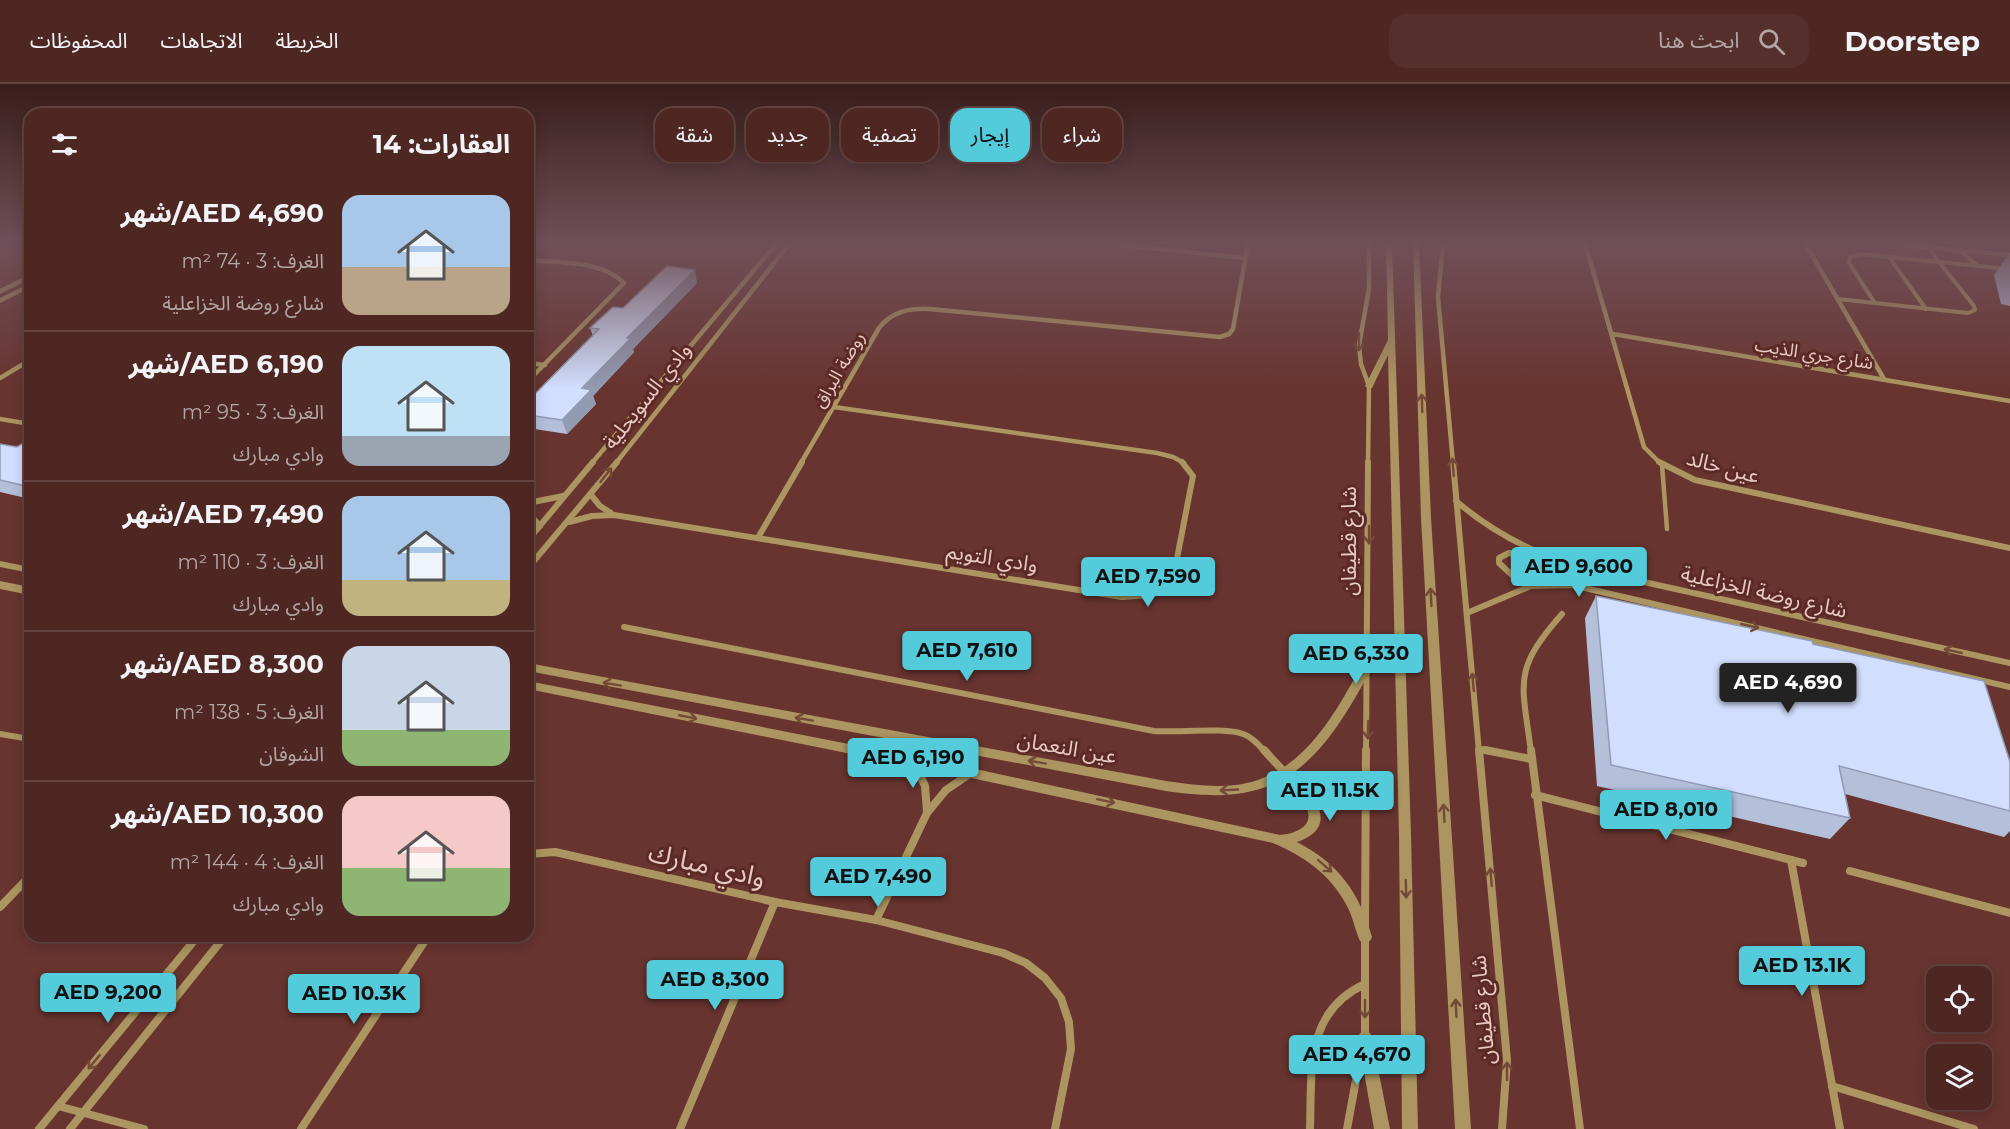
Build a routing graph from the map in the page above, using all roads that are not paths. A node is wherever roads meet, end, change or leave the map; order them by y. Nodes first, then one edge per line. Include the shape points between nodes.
1 (17, 292) edge
2 (615, 292) edge
3 (736, 292) edge
4 (751, 292) edge
5 (1239, 292) edge
6 (1367, 292) edge
7 (1391, 292) edge
8 (1419, 292) edge
9 (1438, 292) edge
10 (1600, 292) edge
11 (1834, 292) edge
12 (1868, 292) edge
13 (1914, 292) edge
14 (1962, 292) edge
15 (1838, 299) junction
16 (0, 301) edge
17 (1875, 303) junction
18 (1926, 309) junction
19 (1613, 334) junction
20 (1392, 339) junction
21 (24, 364) edge
22 (534, 364) edge
23 (544, 365) junction
24 (534, 375) edge
25 (0, 378) edge
26 (1884, 379) junction
27 (1369, 386) junction
28 (2010, 401) edge
29 (834, 407) junction
30 (0, 419) edge
31 (24, 423) edge
32 (1662, 465) junction
33 (591, 495) junction
34 (563, 496) junction
35 (1456, 501) junction
36 (534, 502) edge
37 (614, 515) junction
38 (534, 520) edge
39 (568, 522) junction
40 (540, 526) junction
41 (1667, 529) dead end
42 (534, 533) edge
43 (759, 536) junction
44 (2010, 548) edge
45 (534, 561) edge
46 (0, 564) edge
47 (1576, 567) junction
48 (24, 569) edge
49 (1557, 584) junction
50 (0, 585) edge
51 (24, 590) edge
52 (1467, 613) junction
53 (1562, 614) dead end
54 (624, 627) dead end
55 (2010, 663) edge
56 (1368, 664) junction
57 (534, 668) edge
58 (534, 686) edge
59 (2010, 687) edge
60 (0, 734) edge
61 (24, 738) edge
62 (1479, 749) junction
63 (1531, 759) junction
64 (913, 761) junction
65 (971, 773) junction
66 (1285, 773) junction
67 (1535, 795) junction
68 (927, 813) junction
69 (1274, 838) junction
70 (534, 854) edge
71 (1791, 860) junction
72 (1803, 863) dead end
73 (1850, 871) dead end
74 (24, 882) edge
75 (775, 902) junction
76 (0, 907) edge
77 (2010, 913) edge
78 (876, 920) junction
79 (1365, 937) junction
80 (193, 942) edge
81 (220, 942) edge
82 (424, 942) edge
83 (1365, 984) junction
84 (1365, 1038) junction
85 (1832, 1086) junction
86 (58, 1106) junction
87 (83, 1113) junction
88 (39, 1129) edge
89 (70, 1129) edge
90 (144, 1129) edge
91 (301, 1129) edge
92 (680, 1129) edge
93 (1055, 1129) edge
94 (1310, 1129) edge
95 (1347, 1129) edge
96 (1382, 1129) edge
97 (1410, 1129) edge
98 (1463, 1129) edge
99 (1502, 1129) edge
100 (1580, 1129) edge
101 (1840, 1129) edge
102 (1974, 1129) edge

1 - 16 street
2 - 23 street
3 - 34 street, وادي السويحلية
33 -> 4 street, وادي السويحلية
5 - 29 street, روضة البراق via 1233,329 1220,337 930,309 900,312 882,323
6 -> 27 street, شارع قطيفان via 1359,359
7 - 20 street
98 -> 8 street, شارع قطيفان via 1427,530
35 -> 9 street, شارع قطيفان
10 - 19 street, عين خالد
11 - 15 street
12 - 17 lane
13 - 18 lane
14 - 18 lane via 1975,310 1961,313
15 - 17 lane
15 - 26 street
17 - 18 lane
19 - 26 street, شارع جري الذيب
19 - 32 street, عين خالد via 1644,447
20 - 27 street
20 -> 97 street
21 - 25 street
22 - 23 street
23 - 24 street
26 - 28 street, شارع جري الذيب
27 -> 56 street, شارع قطيفان
29 - 43 street, روضة البراق
29 - 43 street, وادي التويم via 1177,458 1193,476 1173,579 1154,595 1122,597
30 - 31 street
32 - 41 lane
32 - 44 street, عين خالد via 1695,480
33 - 37 street
33 - 39 street, وادي السويحلية
34 - 36 street
34 - 40 street, وادي السويحلية
35 - 47 street, شارع روضة الخزاعلية via 1506,539
35 - 52 street, شارع قطيفان
37 - 39 street, وادي التويم
37 - 43 street, وادي التويم
38 - 40 street
39 - 45 street, وادي السويحلية
40 - 42 street, وادي السويحلية
46 - 48 street
47 - 49 street via 1517,553 1499,558 1501,568 1514,577
55 -> 47 street, شارع روضة الخزاعلية
49 - 52 street, شارع روضة الخزاعلية via 1520,589
49 -> 59 street, شارع روضة الخزاعلية via 1587,587
50 - 51 street
62 -> 52 street, شارع قطيفان
53 - 63 street via 1524,665
54 - 66 street via 1143,729 1235,732 1252,739
56 - 66 street, عين النعمان via 1327,734
56 -> 79 street, شارع قطيفان
66 -> 57 street, عين النعمان via 1238,790 1174,787
58 -> 64 street, عين النعمان
60 - 61 street
62 - 63 street
99 -> 62 street, شارع قطيفان via 1507,1060
63 - 67 street
64 - 65 street, عين النعمان
64 - 68 street via 925,786
65 - 68 street via 946,790
65 -> 69 street, عين النعمان
66 - 69 street via 1312,802 1314,822 1300,837
67 - 71 street
67 - 100 street
68 - 78 street
69 -> 79 street, عين النعمان via 1311,855 1342,883 1361,918
70 - 75 street, وادي مبارك via 555,852
71 - 72 street
71 - 85 street
73 - 77 street
74 - 76 street
75 - 78 street, وادي مبارك
75 - 92 street
78 - 93 street, وادي مبارك via 1003,952 1046,978 1064,1006 1071,1048
79 - 83 street, شارع قطيفان
80 -> 86 street
81 - 87 street
82 - 91 street
83 -> 84 street, شارع قطيفان
83 - 94 street via 1335,1002 1324,1016 1315,1052
84 - 95 street, شارع قطيفان
84 - 96 street
85 - 101 street
85 - 102 street
86 - 87 street
86 - 88 street
87 - 89 street
87 - 90 street

